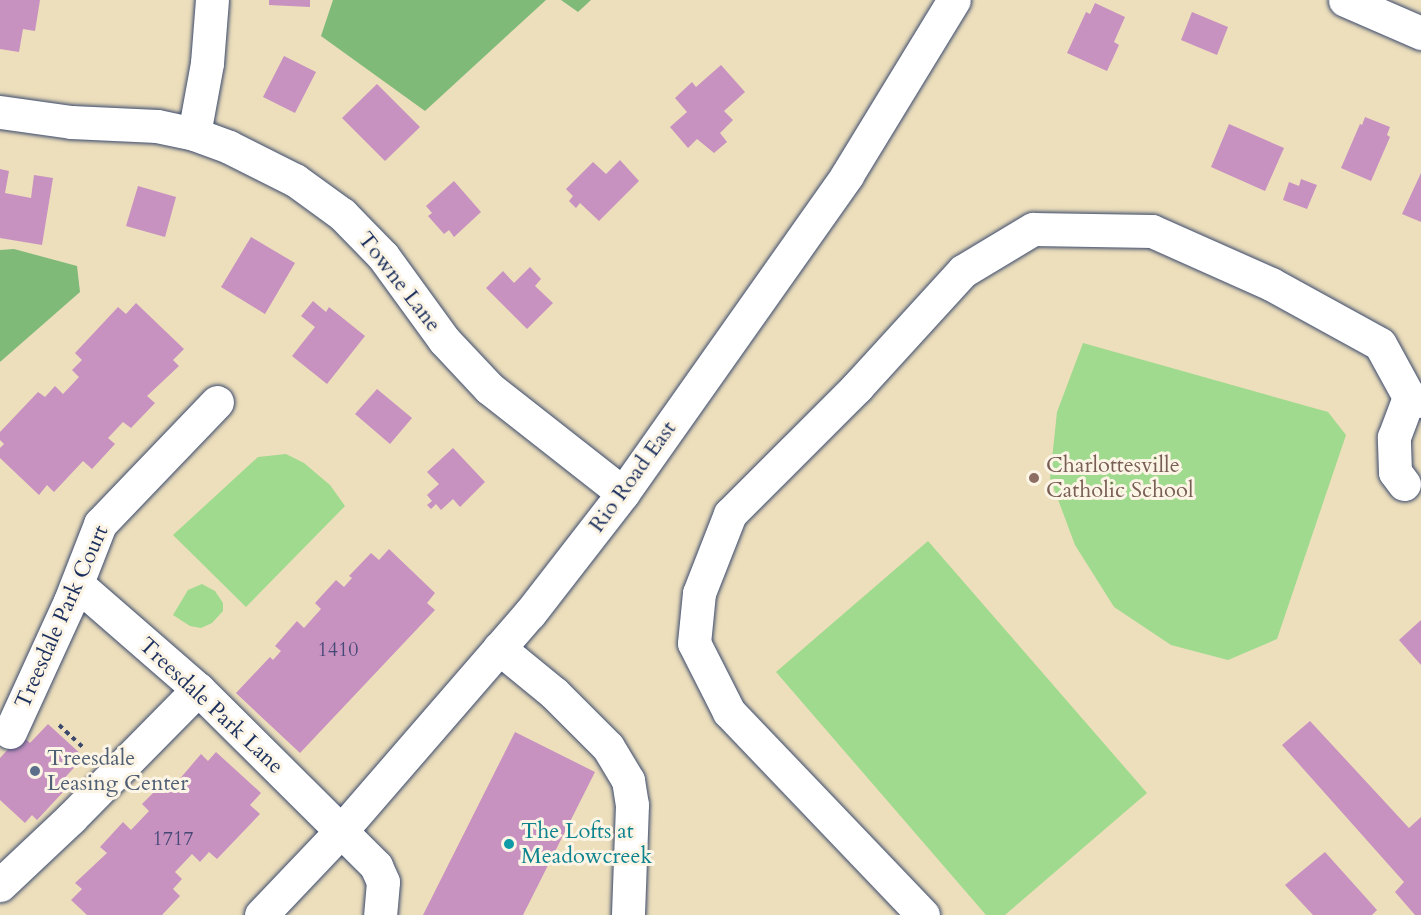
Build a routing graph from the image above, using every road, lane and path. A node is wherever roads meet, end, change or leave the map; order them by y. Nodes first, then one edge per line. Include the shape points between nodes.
1 (212, 0) edge
2 (954, 0) edge
3 (1345, 0) edge
4 (1421, 33) edge
5 (0, 112) edge
6 (194, 134) junction
7 (1415, 399) edge
8 (217, 402) dead end
9 (1404, 484) dead end
10 (623, 494) junction
11 (77, 584) junction
12 (500, 648) junction
13 (198, 689) junction
14 (59, 725) dead end
15 (10, 732) dead end
16 (83, 747) dead end
17 (341, 831) junction
18 (0, 885) edge
19 (261, 915) edge
20 (380, 915) edge
21 (628, 915) edge
22 (923, 915) edge

1 - 6 street via 207,63
2 - 10 street, Rio Road East via 847,175
3 - 4 street
5 - 6 street, Towne Lane via 71,122 157,126
6 - 10 street, Towne Lane via 295,180 342,214 383,256 444,340 489,388
7 - 9 street via 1394,437 1395,472
7 - 22 street via 1380,344 1271,284 1152,231 1033,229 963,271 857,387 730,514 699,593 694,643 729,712
8 - 11 street, Treesdale Park Court via 100,524
10 - 12 street, Rio Road East
11 - 13 street, Treesdale Park Lane
11 - 15 street, Treesdale Park Court
12 - 17 street, Rio Road East
12 - 21 street via 554,693 608,747 628,780 632,805
13 - 17 street, Treesdale Park Lane
13 - 18 street
14 - 16 path
17 - 19 street, Rio Road East
17 - 20 street, Treesdale Park Lane via 376,866 383,882

